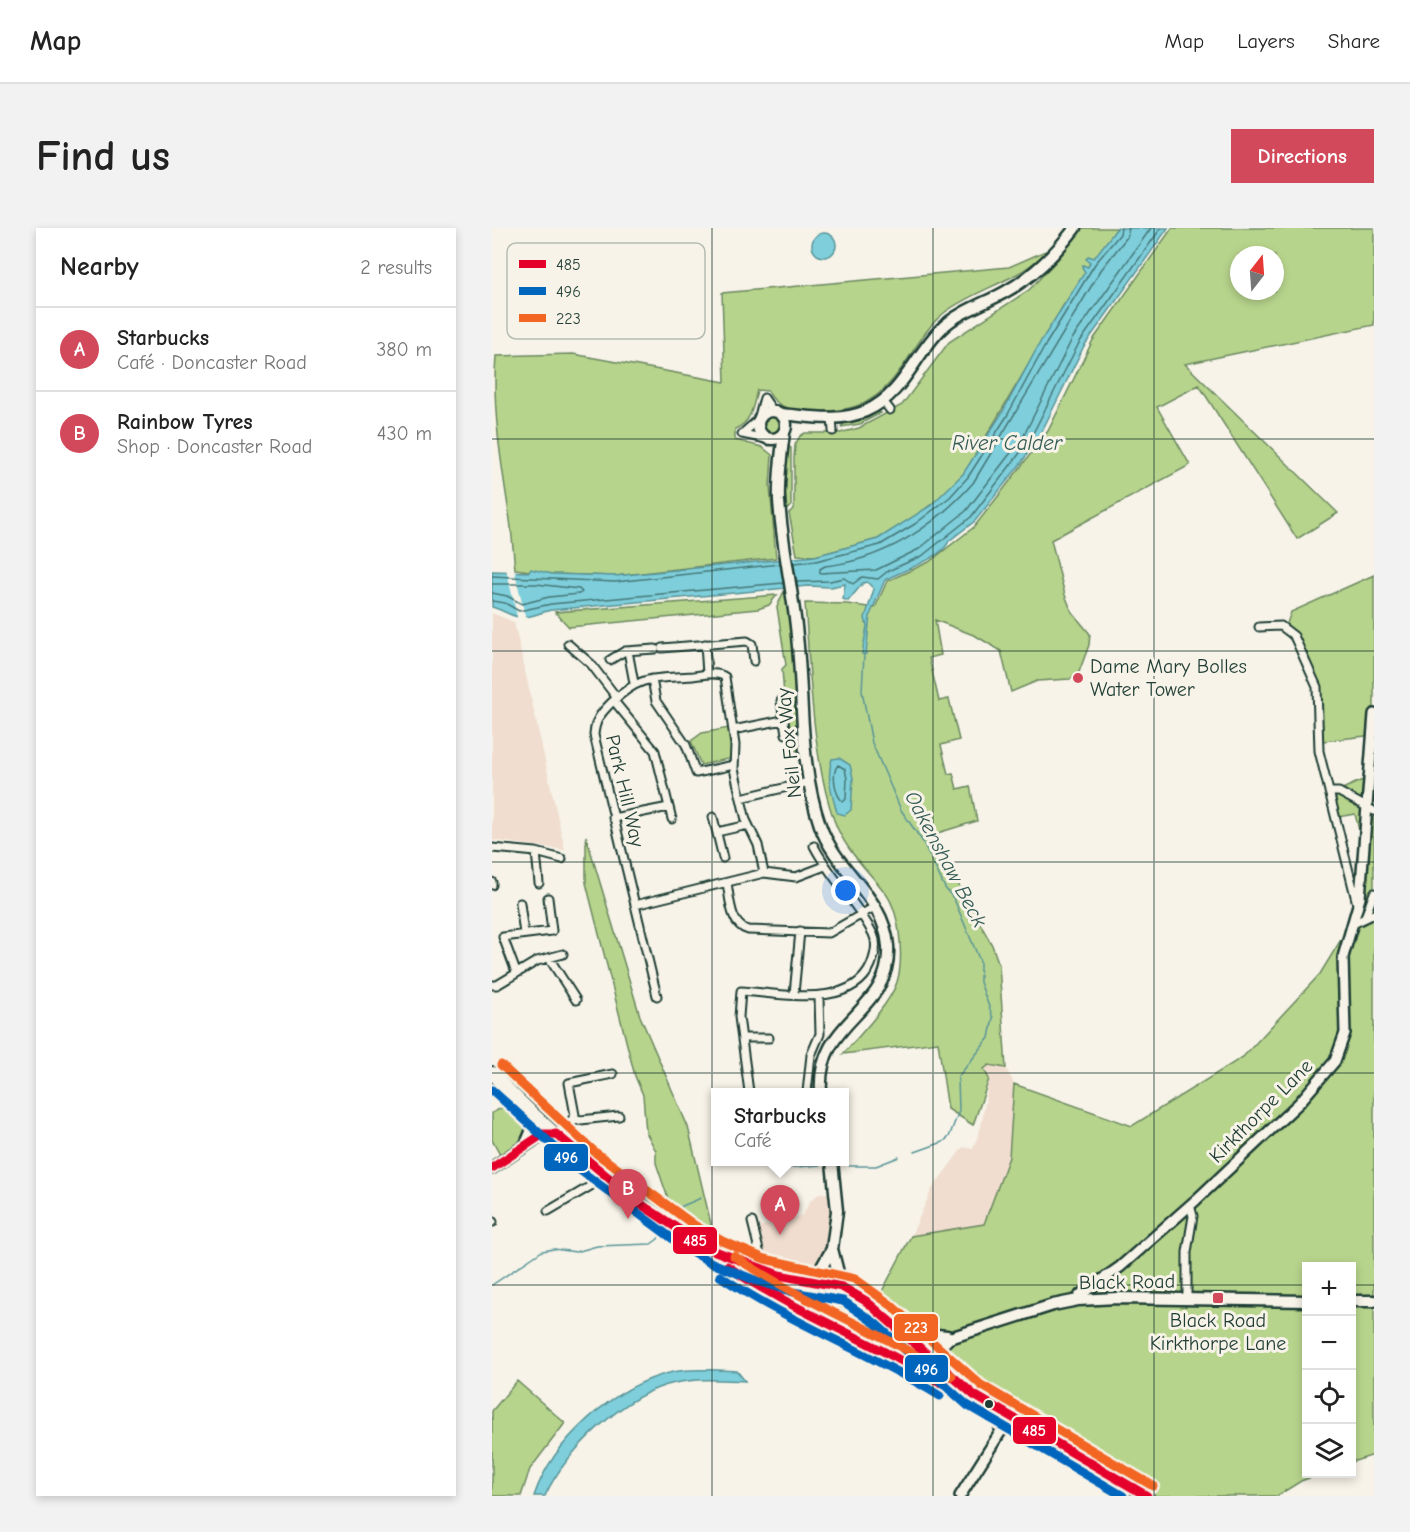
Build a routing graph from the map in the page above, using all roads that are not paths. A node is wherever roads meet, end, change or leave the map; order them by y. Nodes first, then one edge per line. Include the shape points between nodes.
1 (1075, 228) edge
2 (777, 412) junction
3 (801, 416) junction
4 (832, 418) junction
5 (758, 420) junction
6 (785, 429) junction
7 (833, 431) dead end
8 (768, 439) junction
9 (780, 456) junction
10 (1258, 627) dead end
11 (568, 644) dead end
12 (705, 644) junction
13 (628, 651) junction
14 (610, 660) dead end
15 (754, 661) dead end
16 (707, 674) junction
17 (652, 679) junction
18 (634, 684) junction
19 (615, 699) junction
20 (781, 701) dead end
21 (1374, 714) edge
22 (783, 720) junction
23 (733, 730) junction
24 (786, 734) dead end
25 (734, 765) junction
26 (696, 773) junction
27 (687, 776) dead end
28 (809, 782) junction
29 (1329, 792) junction
30 (741, 798) junction
31 (669, 807) junction
32 (1371, 810) edge
33 (713, 817) dead end
34 (613, 818) junction
35 (672, 819) dead end
36 (748, 825) junction
37 (717, 831) junction
38 (814, 846) dead end
39 (492, 848) edge
40 (536, 852) junction
41 (723, 858) dead end
42 (562, 859) dead end
43 (825, 866) junction
44 (764, 873) junction
45 (539, 883) dead end
46 (727, 883) junction
47 (1374, 893) edge
48 (548, 898) dead end
49 (520, 903) dead end
50 (634, 905) junction
51 (876, 906) junction
52 (1358, 908) junction
53 (861, 914) junction
54 (1374, 914) edge
55 (1365, 917) junction
56 (1355, 923) junction
57 (800, 931) junction
58 (524, 934) junction
59 (563, 954) dead end
60 (549, 958) junction
61 (516, 972) junction
62 (492, 985) edge
63 (794, 994) junction
64 (657, 996) dead end
65 (819, 997) junction
66 (576, 1000) dead end
67 (744, 1038) junction
68 (769, 1038) dead end
69 (492, 1073) edge
70 (613, 1074) dead end
71 (749, 1088) edge
72 (807, 1088) edge
73 (821, 1088) edge
74 (530, 1111) junction
75 (619, 1116) dead end
76 (572, 1121) junction
77 (556, 1134) junction
78 (542, 1140) junction
79 (571, 1147) junction
80 (523, 1149) junction
81 (832, 1166) edge
82 (492, 1168) edge
83 (606, 1177) junction
84 (1190, 1205) junction
85 (548, 1210) dead end
86 (752, 1222) dead end
87 (699, 1244) junction
88 (832, 1249) junction
89 (759, 1268) junction
90 (813, 1282) junction
91 (846, 1289) junction
92 (777, 1298) junction
93 (1078, 1300) junction
94 (1186, 1300) junction
95 (1302, 1301) edge
96 (1356, 1301) edge
97 (1374, 1301) edge
98 (872, 1305) junction
99 (819, 1318) junction
100 (900, 1326) junction
101 (953, 1336) junction
102 (864, 1340) junction
103 (921, 1347) junction
104 (886, 1351) junction
105 (941, 1368) junction
106 (1002, 1422) junction
107 (1078, 1458) junction
108 (960, 1496) edge
109 (1147, 1496) edge

1 - 4 main road via 1048,260 1024,280 942,328 887,405
2 - 3 main road
2 - 5 main road via 764,413
2 - 5 street via 764,395
2 - 6 main road
3 - 4 main road
3 - 6 main road
4 - 7 street
5 - 8 main road via 760,434
5 - 8 street via 740,434
6 - 8 main road via 776,439
6 - 9 main road, Neil Fox Way
8 - 9 main road
9 - 28 main road, Neil Fox Way via 779,503 795,612
10 - 29 street via 1287,629 1311,672 1318,693 1318,751
11 - 19 street via 591,664
12 - 13 street
12 - 15 street via 751,642
12 - 16 street
13 - 14 street
13 - 18 street
16 - 17 street, Park Hill Way
16 - 23 street via 725,677
17 - 18 street, Park Hill Way
17 - 26 street via 656,701 684,742
18 - 19 street, Park Hill Way
19 - 31 street via 655,751
19 - 34 street, Park Hill Way via 599,715 594,735
20 - 22 street
21 - 32 street, Kirkthorpe Lane
22 - 23 street
22 - 24 street
23 - 25 street
25 - 26 street
25 - 30 street
26 - 27 street
28 - 30 street
28 - 51 main road, Neil Fox Way via 826,841 836,860
29 - 32 street via 1339,792
29 - 52 street
30 - 36 street
31 - 34 street
31 - 35 street
32 - 52 street, Kirkthorpe Lane
33 - 37 street
34 - 50 street, Park Hill Way
36 - 37 street
36 - 44 street via 758,845
37 - 41 street
38 - 43 street
39 - 40 street
40 - 42 street
40 - 45 street
43 - 44 street via 796,877
43 - 53 street
44 - 46 street
46 - 50 street
46 - 57 street via 735,920 741,928
47 - 55 street
48 - 58 street via 552,931
49 - 58 street
50 - 64 street, Park Hill Way
51 - 53 street
51 - 73 main road, Neil Fox Way via 886,936 885,971 870,1000 837,1033 828,1048
52 - 56 street, Kirkthorpe Lane
53 - 57 street via 829,933
53 - 65 street via 875,939 869,969 851,988
54 - 55 street
55 - 56 street
56 - 84 street, Kirkthorpe Lane via 1343,957 1345,1033 1335,1061 1299,1103
57 - 63 street
58 - 61 street via 503,937
59 - 60 street
60 - 61 street
60 - 66 street
61 - 62 street
63 - 65 street
63 - 67 street via 741,991 739,1017
65 - 72 street via 820,1034 811,1055
67 - 68 street
67 - 71 street
69 - 74 highway
70 - 76 street via 568,1083 575,1115
74 - 77 highway
74 - 80 main road via 532,1130
75 - 76 street
76 - 77 street
77 - 78 main road
77 - 79 highway
77 - 80 main road via 543,1134
78 - 79 main road
78 - 80 main road
79 - 83 highway
80 - 82 main road
81 - 88 main road via 837,1211
83 - 85 street
83 - 87 highway
84 - 93 street, Kirkthorpe Lane
84 - 94 street via 1193,1216
86 - 89 street via 760,1251
87 - 89 highway
87 - 92 highway
88 - 90 main road
88 - 91 main road
89 - 90 highway
89 - 92 highway via 752,1276
90 - 91 highway
90 - 99 main road via 804,1298
91 - 98 highway
92 - 99 highway
93 - 94 main road, Black Road
93 - 101 main road, Black Road
94 - 95 main road, Black Road
96 - 97 main road
98 - 100 highway
98 - 102 highway via 880,1328 874,1338
99 - 102 highway
100 - 101 main road, Black Road via 917,1333
100 - 103 highway
101 - 103 main road, Black Road
101 - 105 main road via 940,1347
102 - 104 highway
103 - 104 main road, Black Road
103 - 105 highway
104 - 106 highway
105 - 106 highway
106 - 107 highway
106 - 107 highway
106 - 108 street
107 - 109 highway

